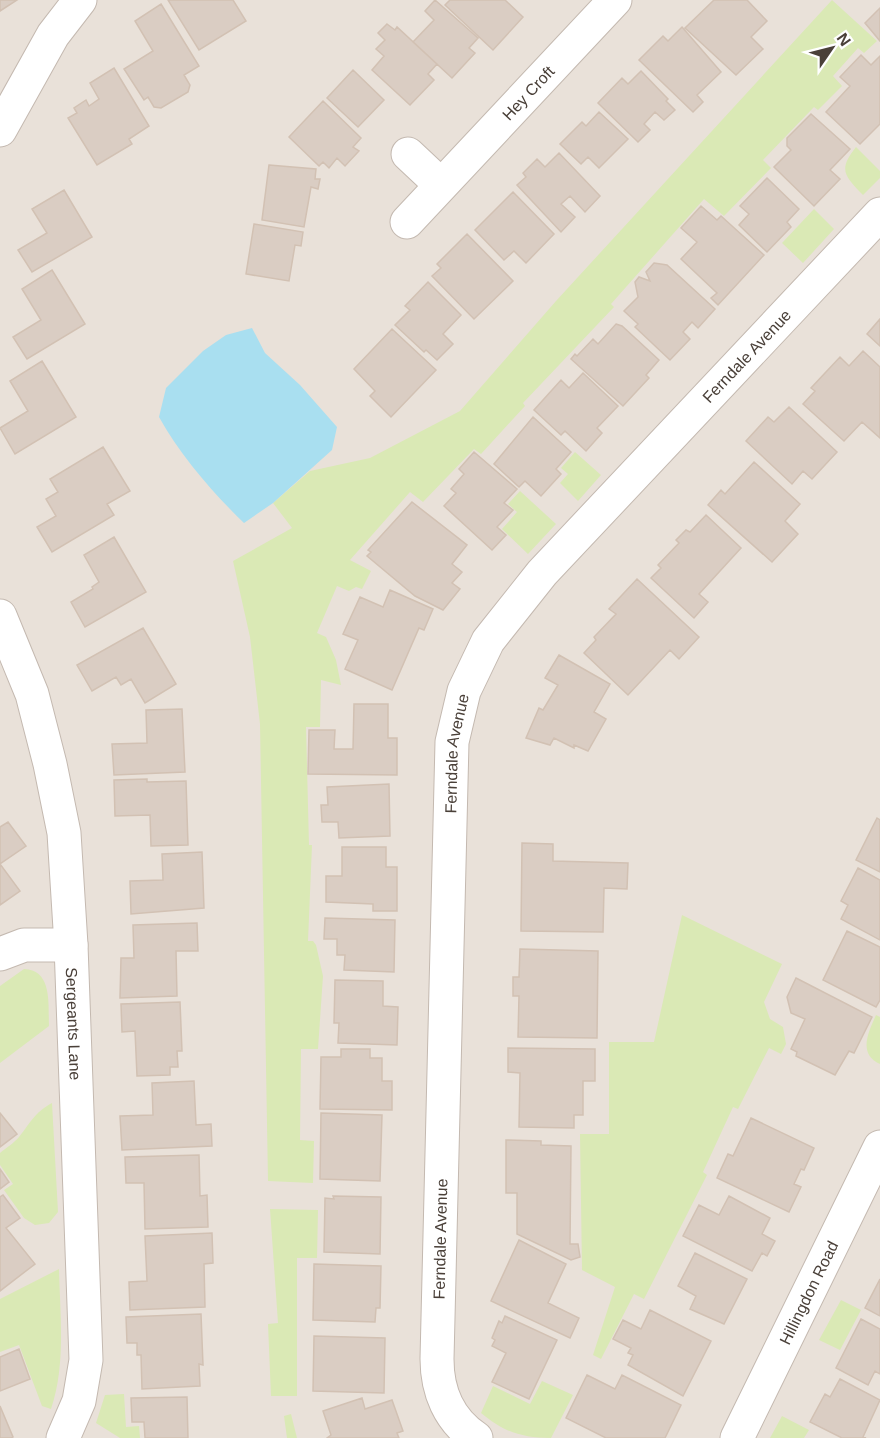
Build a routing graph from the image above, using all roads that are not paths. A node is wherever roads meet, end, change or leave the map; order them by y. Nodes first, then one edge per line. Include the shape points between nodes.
1 (80, 0) edge
2 (615, 0) edge
3 (0, 130) edge
4 (408, 154) dead end
5 (441, 185) junction
6 (880, 214) edge
7 (407, 222) dead end
8 (0, 616) edge
9 (71, 945) junction
10 (0, 954) edge
11 (880, 1147) edge
12 (63, 1438) edge
13 (476, 1438) edge
14 (737, 1438) edge

1 - 3 street via 53,35
2 - 5 street, Hey Croft
4 - 5 street
5 - 7 street, Hey Croft
6 - 13 street, Ferndale Avenue via 542,573 488,641 465,691 452,742 436,1359 446,1404
8 - 9 street, Sergeants Lane via 32,694 50,764 64,833
9 - 10 street via 24,945
9 - 12 street, Sergeants Lane via 86,1360 79,1401
11 - 14 street, Hillingdon Road

